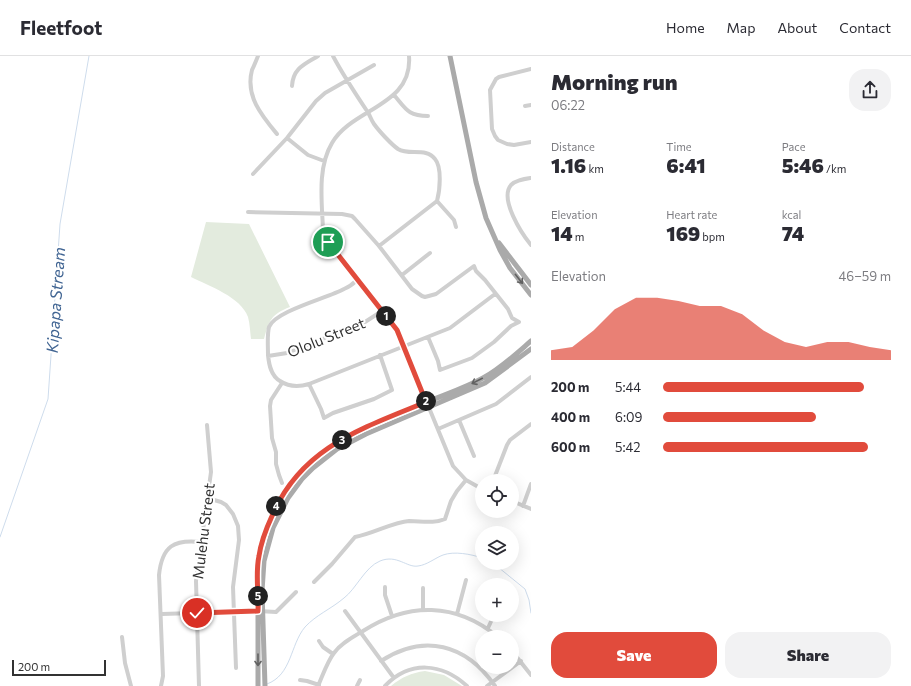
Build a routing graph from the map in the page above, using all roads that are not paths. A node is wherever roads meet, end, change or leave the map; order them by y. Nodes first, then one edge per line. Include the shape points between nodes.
1 (258, 56) edge
2 (318, 56) edge
3 (332, 56) edge
4 (409, 56) edge
5 (450, 56) edge
6 (374, 65) dead end
7 (531, 69) edge
8 (346, 81) junction
9 (292, 86) dead end
10 (394, 95) junction
11 (531, 105) edge
12 (525, 106) dead end
13 (368, 113) junction
14 (428, 116) dead end
15 (277, 134) dead end
16 (287, 138) junction
17 (531, 142) edge
18 (324, 161) junction
19 (253, 174) dead end
20 (531, 178) edge
21 (437, 201) junction
22 (248, 212) dead end
23 (322, 214) junction
24 (456, 227) dead end
25 (495, 237) junction
26 (531, 245) edge
27 (379, 246) junction
28 (430, 253) dead end
29 (402, 275) junction
30 (357, 280) junction
31 (531, 285) edge
32 (496, 294) junction
33 (531, 295) edge
34 (382, 311) junction
35 (428, 337) junction
36 (531, 341) edge
37 (404, 346) junction
38 (531, 349) edge
39 (380, 355) junction
40 (268, 356) junction
41 (531, 378) edge
42 (282, 383) junction
43 (309, 384) junction
44 (426, 402) junction
45 (429, 408) junction
46 (460, 420) junction
47 (531, 424) edge
48 (207, 425) dead end
49 (438, 429) junction
50 (474, 456) dead end
51 (496, 474) edge
52 (466, 480) junction
53 (282, 483) dead end
54 (531, 484) edge
55 (475, 485) edge
56 (207, 498) junction
57 (519, 504) edge
58 (523, 506) junction
59 (531, 509) edge
60 (201, 542) junction
61 (466, 580) dead end
62 (314, 582) dead end
63 (385, 587) dead end
64 (424, 588) dead end
65 (296, 592) dead end
66 (424, 610) junction
67 (260, 611) junction
68 (345, 611) dead end
69 (234, 612) junction
70 (197, 613) junction
71 (162, 614) junction
72 (457, 614) junction
73 (392, 616) junction
74 (491, 622) edge
75 (488, 628) joint
76 (361, 632) junction
77 (122, 637) dead end
78 (319, 641) dead end
79 (333, 654) junction
80 (381, 661) junction
81 (520, 661) joint
82 (236, 668) dead end
83 (531, 675) edge
84 (394, 678) junction
85 (300, 680) dead end
86 (360, 680) dead end
87 (492, 682) junction
88 (258, 684) edge
89 (318, 685) edge
90 (131, 686) edge
91 (161, 686) edge
92 (199, 686) edge
93 (265, 686) edge
94 (357, 686) edge
95 (385, 686) edge
96 (467, 686) edge
97 (487, 686) edge
98 (495, 686) edge

1 - 15 street via 252,70 251,91 257,107
2 - 9 street via 294,73
3 - 8 street
4 - 10 street via 408,74
5 - 25 main road via 476,182 486,218
6 - 8 street
7 - 17 street via 499,77 490,90 492,130 498,140 514,145
8 - 13 street
8 - 16 street via 316,101
10 - 13 street
10 - 14 street via 415,115
11 - 12 street
13 - 18 street via 340,132
13 - 21 street via 375,126 399,149 428,153 436,159 439,166
16 - 18 street via 308,154
16 - 19 street
18 - 23 street
20 - 26 street via 519,180 510,186 507,201
21 - 24 street via 454,220
21 - 27 street
22 - 23 street
23 - 27 street via 352,216
23 - 30 street via 323,230 328,242
25 - 31 main road
25 -> 33 main road via 510,268
27 - 29 street
28 - 29 street
29 - 32 street via 416,293 425,297 436,294 474,266 476,272
30 - 34 street
30 - 40 street via 344,290 278,317 269,328
32 - 35 street via 456,325
32 - 35 street via 512,318 519,322 472,358 440,370
34 - 37 street via 397,330
34 - 40 street, Ololu Street via 365,322 288,353
35 - 37 street
36 -> 44 main road via 484,377
37 - 39 street
37 - 44 street
38 - 45 main road via 486,383
39 - 43 street
39 - 43 street via 392,390 374,399 324,418
40 - 42 street via 273,375
41 - 46 street via 496,404
42 - 43 street via 301,387
42 - 53 street via 270,406 276,464
44 - 45 street
44 - 67 main road via 361,429 320,453 301,470 285,490 274,510 258,557
45 - 49 street
45 - 67 main road via 337,449 302,479 288,498 274,528 264,561
46 - 49 street
46 - 50 street
47 - 51 street via 510,440
48 - 56 street, Mulehu Street via 211,472
49 - 52 street via 454,466
52 - 55 street
52 - 62 street via 451,501 445,519 438,522 401,522 355,537
54 - 58 street
56 - 60 street, Mulehu Street
56 - 69 street via 226,505 238,526 239,540 233,575
57 - 58 street
58 - 59 street
60 - 70 street, Mulehu Street via 196,581
60 - 71 street via 179,542 163,557 159,575
61 - 72 street
63 - 73 street
64 - 66 street
65 - 67 street via 276,612
66 - 72 street
66 - 73 street
67 - 69 street
67 -> 88 main road
67 - 93 main road
68 - 76 street
69 - 70 street
69 - 82 street
70 - 71 street
70 - 92 street, Mulehu Street
71 - 91 street via 164,676
72 - 75 street
73 - 76 street
74 - 75 street
76 - 79 street
76 - 80 street
77 - 90 street
78 - 79 street
79 - 89 street
80 - 84 street
80 - 87 street via 394,652 414,646 448,648 470,660 485,672
81 - 83 street
81 - 87 street
84 - 95 street
84 - 96 street via 412,669 431,668 454,675
85 - 89 street
86 - 94 street
87 - 97 street
87 - 98 street

